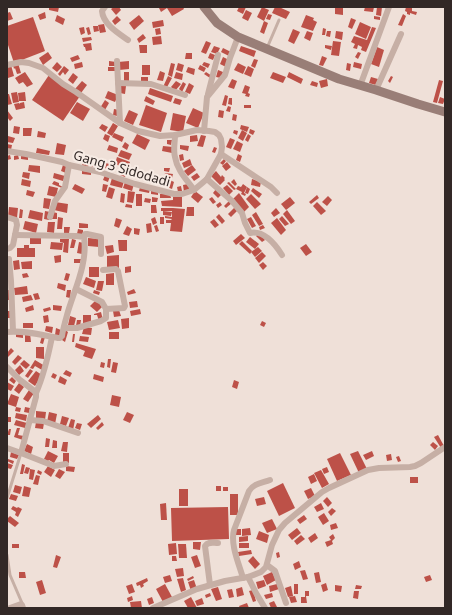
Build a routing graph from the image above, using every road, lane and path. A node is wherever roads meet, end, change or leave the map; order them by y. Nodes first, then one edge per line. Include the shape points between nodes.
1 (105, 7) edge
2 (204, 7) edge
3 (389, 7) edge
4 (279, 20) dead end
5 (401, 34) dead end
6 (238, 37) junction
7 (128, 40) dead end
8 (267, 49) junction
9 (218, 55) dead end
10 (117, 61) dead end
11 (7, 65) edge
12 (118, 83) junction
13 (360, 86) junction
14 (376, 90) junction
15 (185, 95) dead end
16 (207, 97) junction
17 (445, 112) edge
18 (120, 123) junction
19 (204, 131) junction
20 (175, 135) junction
21 (7, 151) edge
22 (221, 154) junction
23 (69, 166) junction
24 (207, 179) junction
25 (194, 190) junction
26 (277, 193) dead end
27 (7, 217) edge
28 (50, 217) dead end
29 (15, 235) junction
30 (84, 237) junction
31 (7, 249) edge
32 (101, 254) dead end
33 (282, 255) dead end
34 (9, 259) dead end
35 (103, 270) dead end
36 (76, 289) junction
37 (106, 309) junction
38 (64, 328) junction
39 (10, 331) edge
40 (52, 337) junction
41 (7, 367) edge
42 (36, 393) junction
43 (30, 420) junction
44 (78, 433) dead end
45 (445, 447) edge
46 (7, 448) edge
47 (21, 453) junction
48 (66, 464) dead end
49 (270, 480) dead end
50 (7, 481) edge
51 (12, 483) junction
52 (7, 498) edge
53 (218, 543) dead end
54 (7, 554) edge
55 (267, 565) junction
56 (246, 578) junction
57 (210, 585) junction
58 (286, 603) dead end
59 (22, 606) edge
60 (10, 608) edge
61 (153, 608) edge
62 (265, 608) edge

1 - 7 street via 102,11 103,17 112,30
2 - 6 main road via 217,23
3 - 13 street
4 - 8 lane
5 - 14 street
6 - 8 main road
6 - 16 street via 225,74
8 - 13 main road
9 - 16 street
10 - 12 street
11 - 18 street via 21,62 43,68
12 - 15 street via 152,84
12 - 18 street
13 - 14 main road
14 - 17 main road
16 - 19 street
18 - 20 street via 138,131 160,136
19 - 20 street
19 - 22 street, Gang 3 Sidodadi via 219,135
20 - 25 street via 176,164
21 - 23 street, Gang 3 Sidodadi via 62,162
22 - 24 street, Gang 3 Sidodadi
22 - 26 street
23 - 25 street, Gang 3 Sidodadi via 100,172 174,194
23 - 28 street via 65,187 55,201
24 - 25 street, Gang 3 Sidodadi
24 - 33 street via 242,213 250,232 256,231 268,238
27 - 29 street via 16,220
29 - 30 street
29 - 31 street via 13,245
30 - 32 street via 85,234 101,237
30 - 36 street via 83,263
34 - 39 street
35 - 37 street via 118,271 125,306
36 - 37 street via 102,302
36 - 38 street
37 - 38 street via 105,319 77,328
38 - 40 street via 60,338
39 - 40 street via 32,332
40 - 42 street
41 - 42 street
42 - 43 street
43 - 44 street via 60,426
43 - 47 street
45 - 55 street via 421,464 368,470 322,492 279,530
46 - 47 street
47 - 48 street via 54,466
47 - 51 lane
49 - 56 street via 255,485 249,491 232,534
50 - 51 lane
51 - 52 lane
53 - 57 street via 209,542 205,546
54 - 59 lane via 10,575
55 - 56 street via 261,572
55 - 58 street via 275,571
56 - 57 street
56 - 62 street
57 - 61 street
59 - 60 street via 20,604

